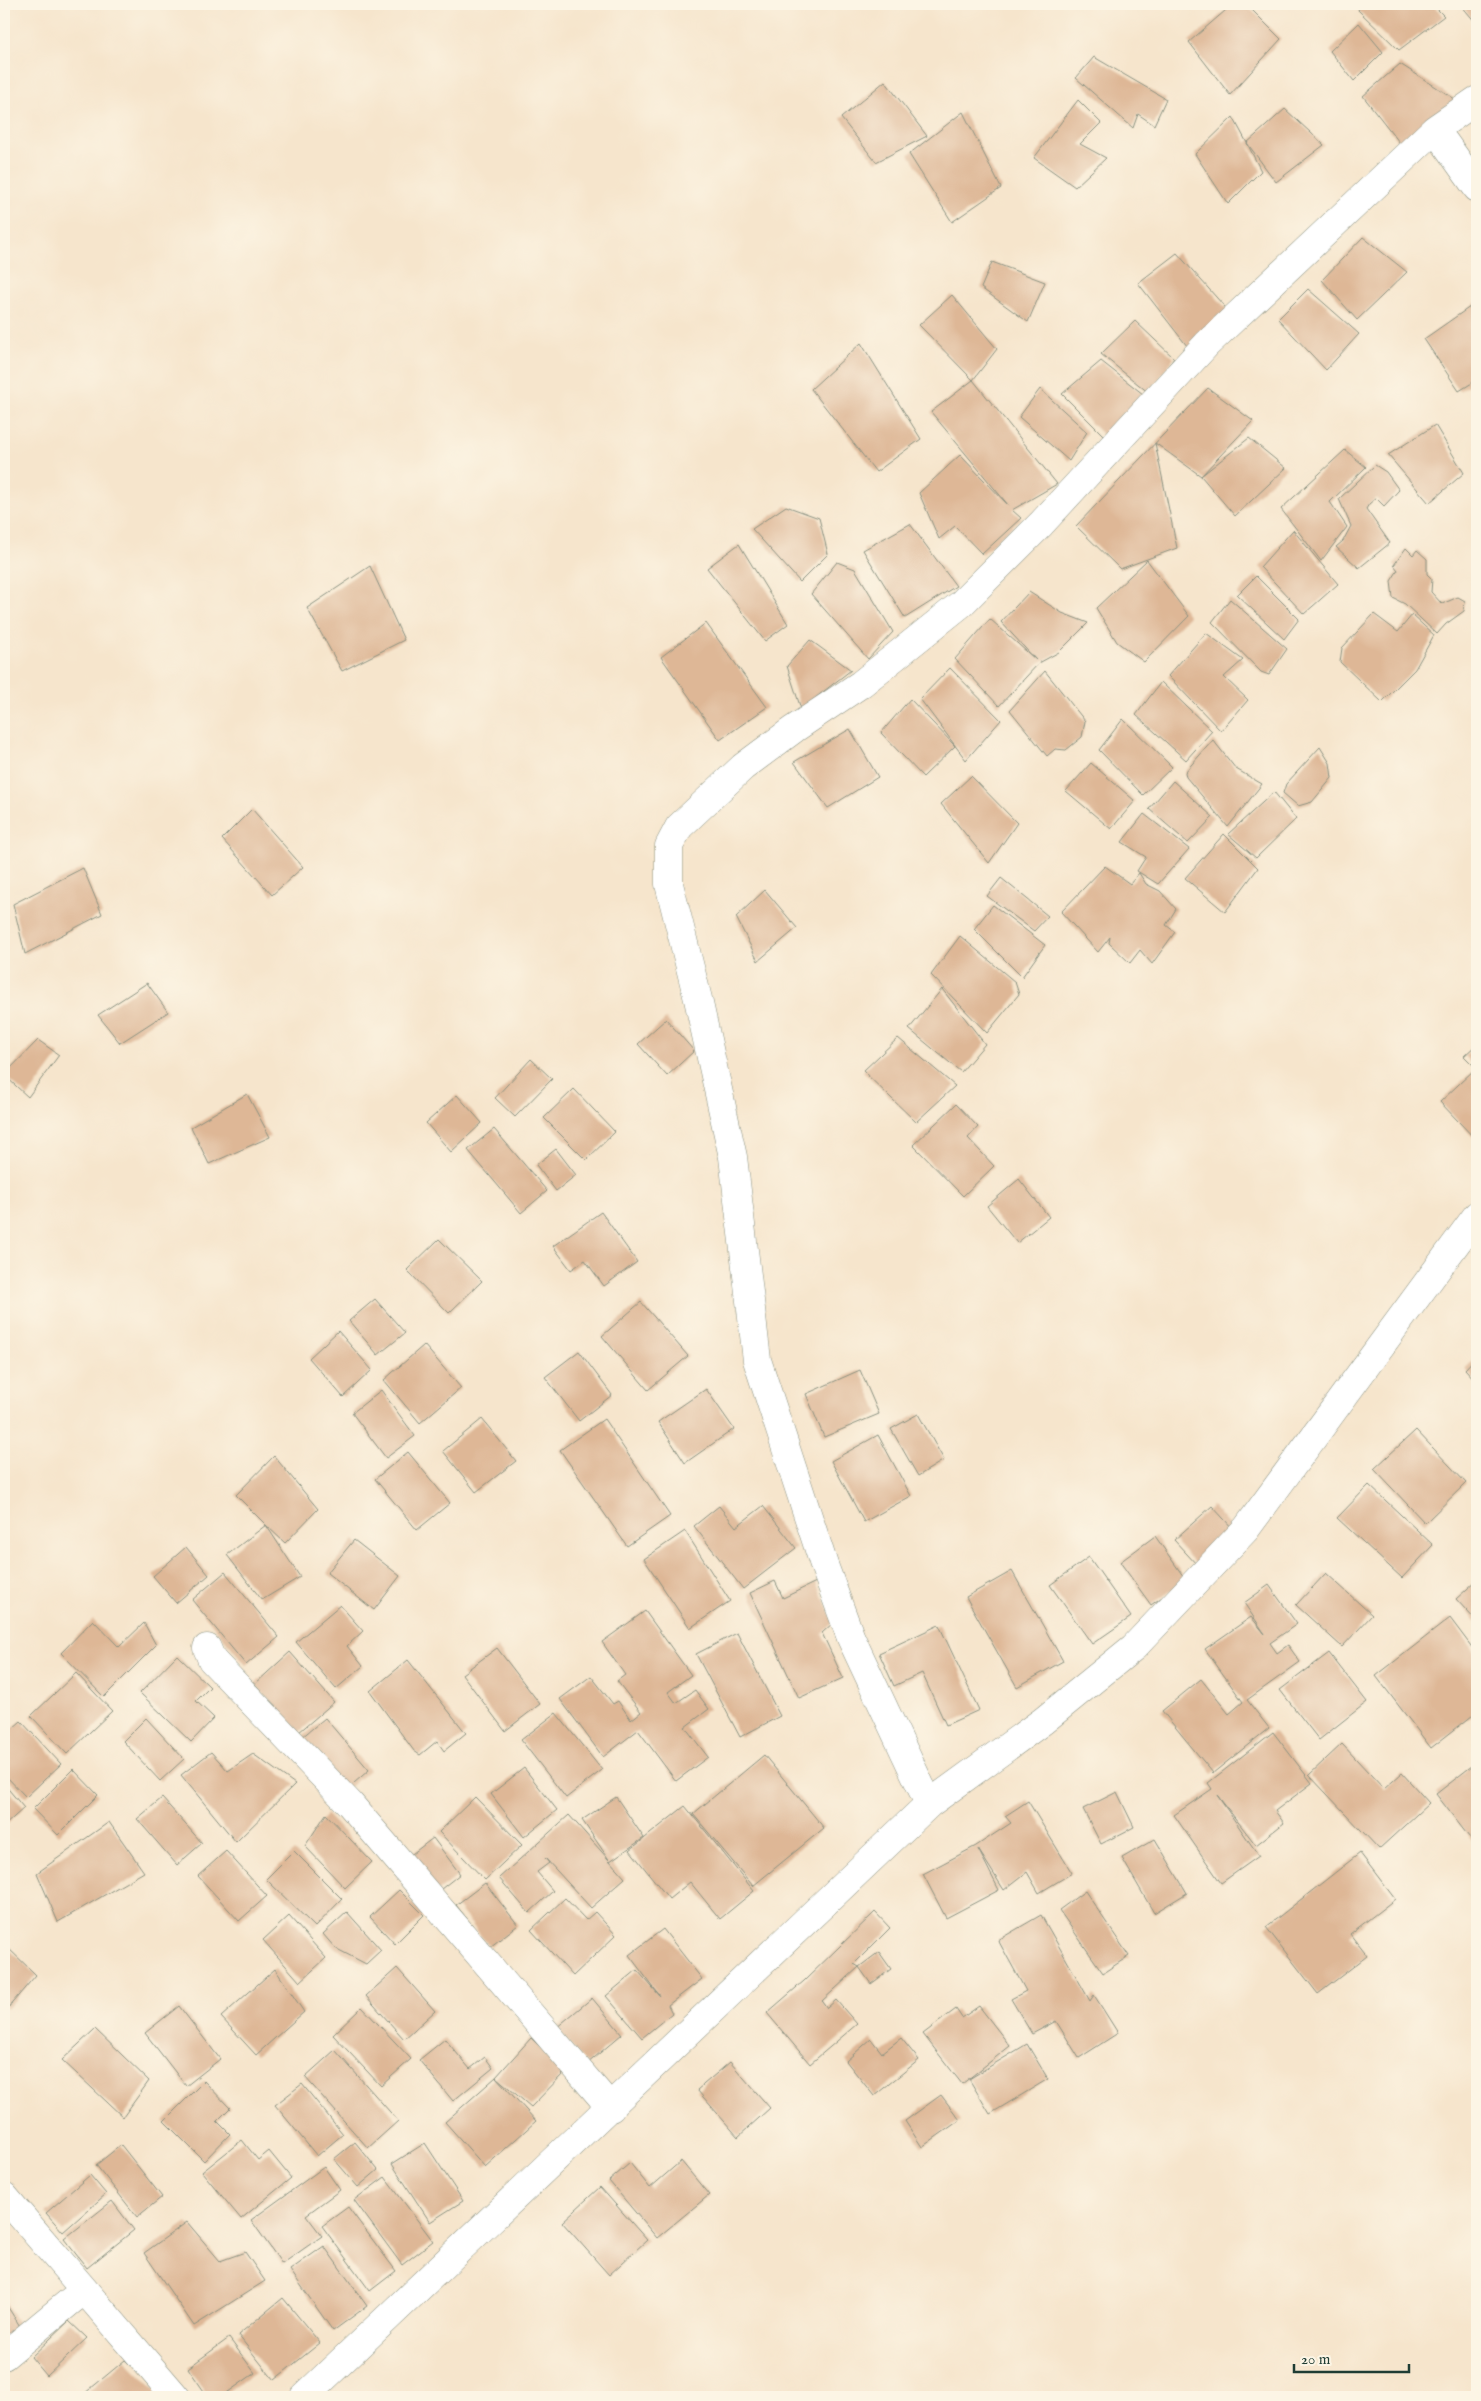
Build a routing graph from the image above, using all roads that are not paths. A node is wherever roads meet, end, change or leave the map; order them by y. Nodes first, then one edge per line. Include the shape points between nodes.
1 (1477, 100) edge
2 (1435, 130) junction
3 (1477, 188) edge
4 (1477, 1215) edge
5 (207, 1648) dead end
6 (929, 1804) junction
7 (611, 2108) junction
8 (4, 2196) edge
9 (84, 2290) junction
10 (4, 2356) edge
11 (176, 2397) edge
12 (304, 2397) edge

1 - 2 street
2 - 3 street
2 - 6 street via 1207,344 961,604 861,684 743,767 679,827 669,846 669,884 733,1157 757,1360 851,1638
4 - 6 street via 1246,1529 1121,1658 1043,1721
5 - 7 street via 212,1660 350,1804
6 - 7 street
7 - 12 street
8 - 9 street
9 - 10 street
9 - 11 street

